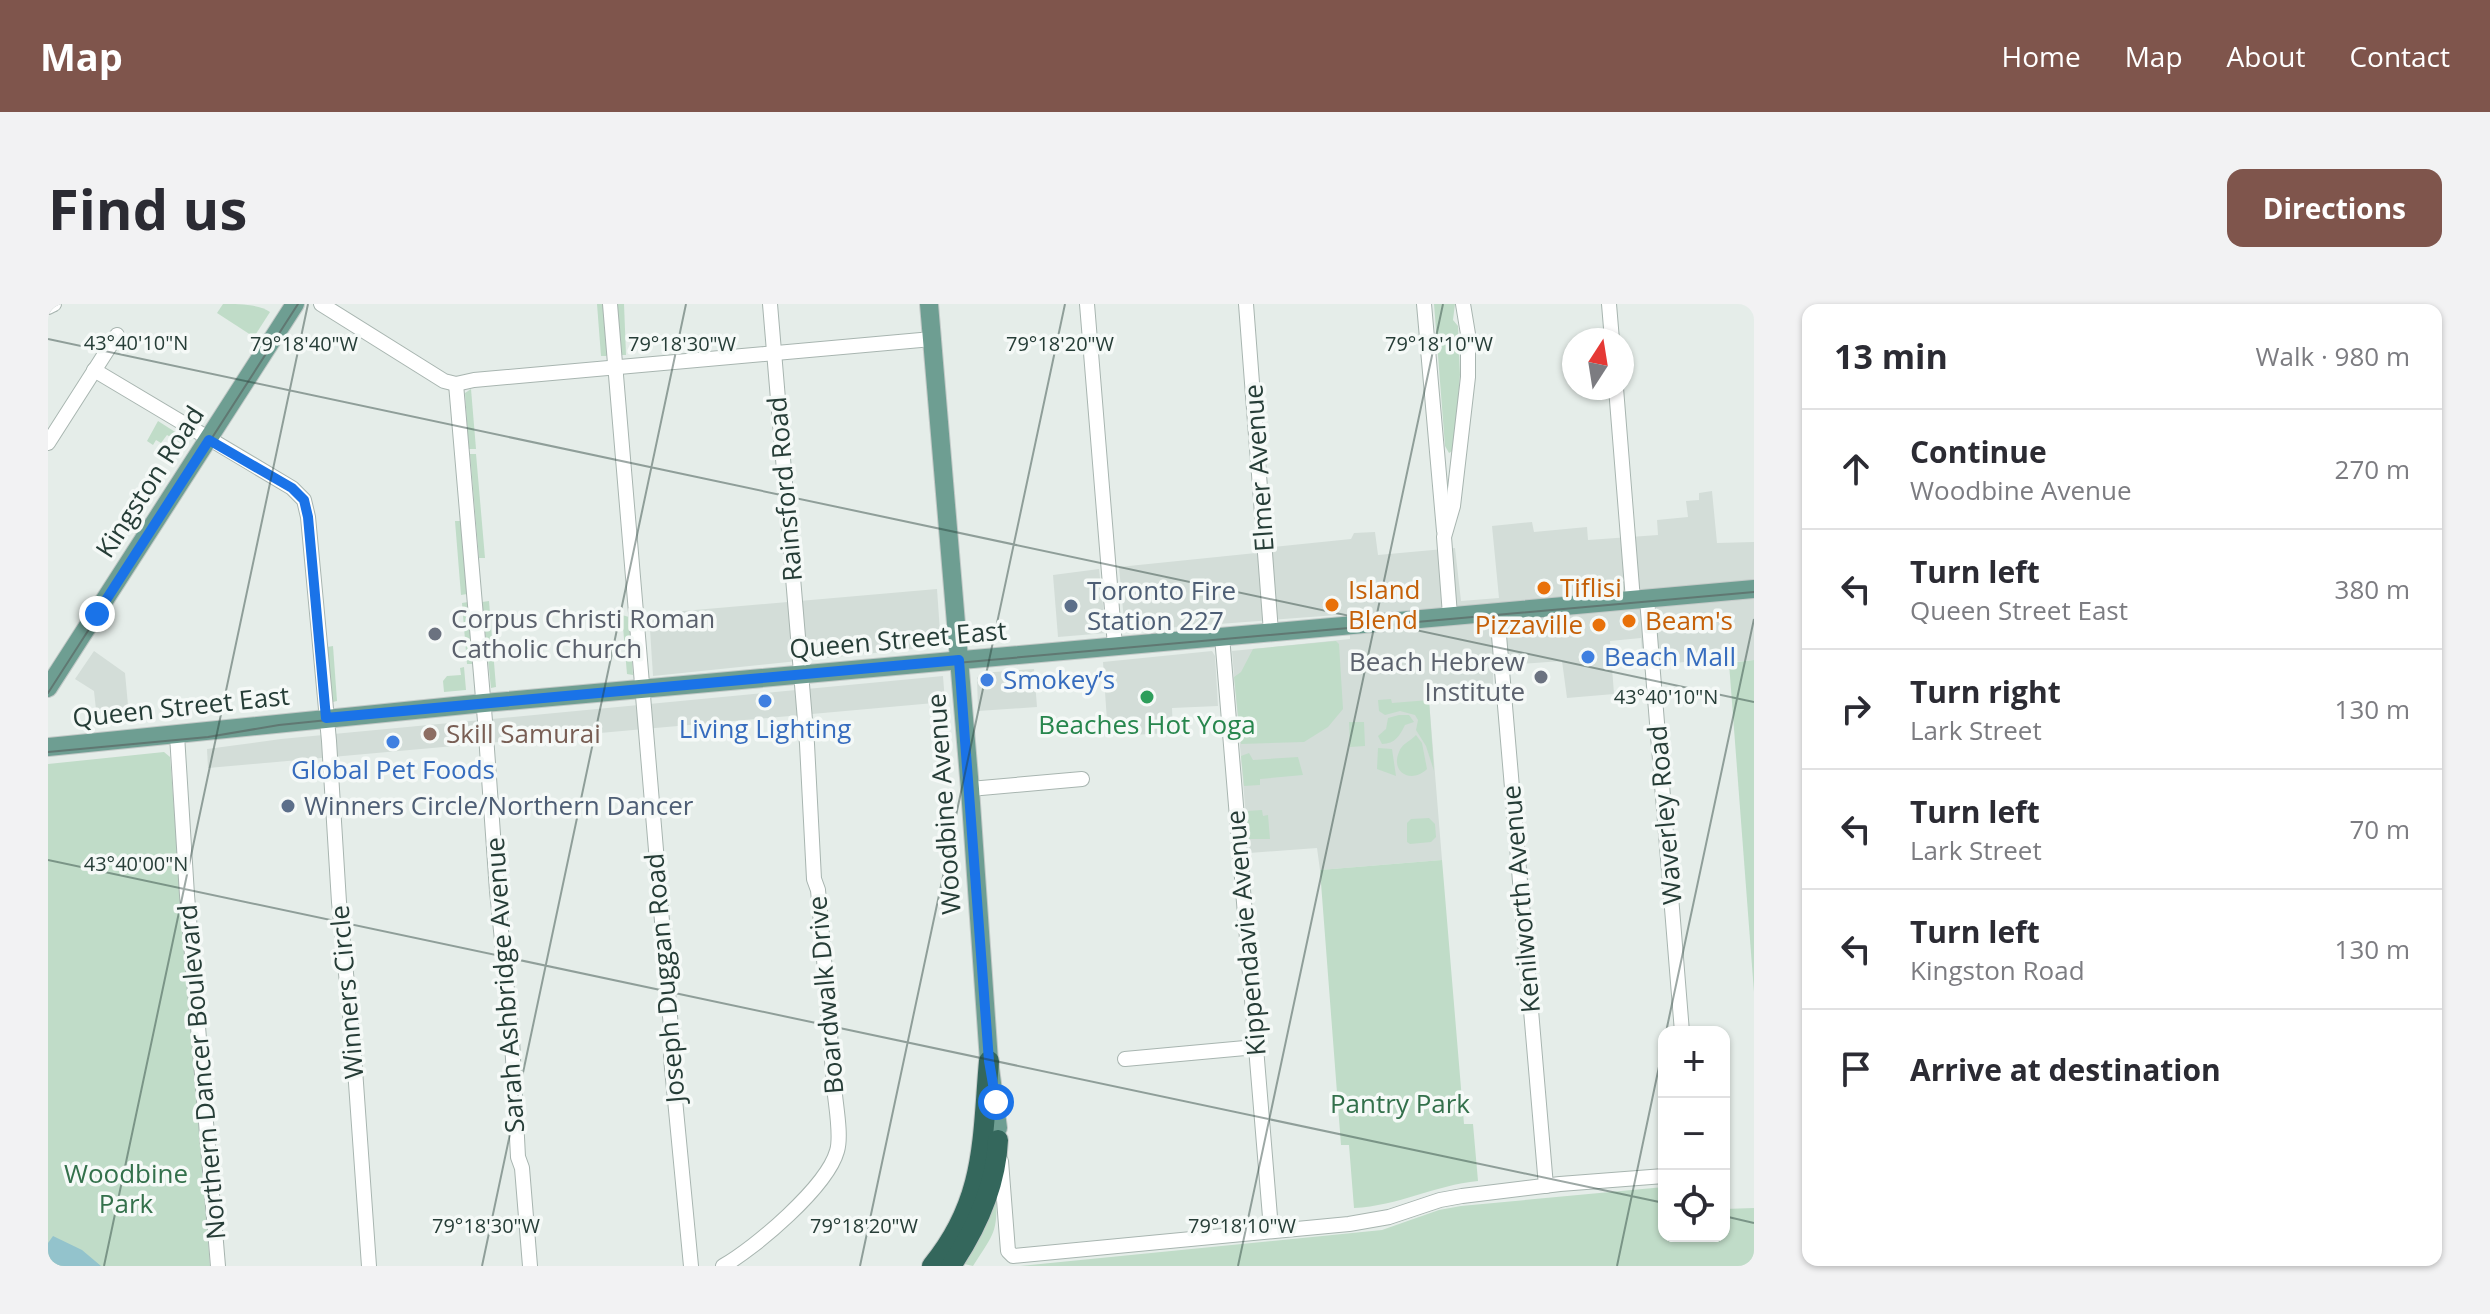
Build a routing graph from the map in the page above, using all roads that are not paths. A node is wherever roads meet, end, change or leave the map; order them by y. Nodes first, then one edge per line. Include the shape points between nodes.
1 (54, 304) edge
2 (295, 304) edge
3 (321, 304) edge
4 (610, 304) edge
5 (770, 304) edge
6 (929, 304) edge
7 (1087, 304) edge
8 (1246, 304) edge
9 (1424, 304) edge
10 (1463, 304) edge
11 (1609, 304) edge
12 (48, 307) edge
13 (1611, 328) edge
14 (117, 335) dead end
15 (932, 339) junction
16 (774, 353) junction
17 (615, 366) junction
18 (94, 370) junction
19 (456, 384) junction
20 (1617, 400) edge
21 (209, 440) junction
22 (48, 443) edge
23 (1444, 537) junction
24 (1754, 589) edge
25 (1640, 599) junction
26 (1497, 612) junction
27 (1450, 615) junction
28 (1271, 632) junction
29 (1222, 636) junction
30 (1115, 646) junction
31 (959, 660) junction
32 (801, 675) junction
33 (48, 688) edge
34 (642, 689) junction
35 (484, 703) junction
36 (326, 718) junction
37 (177, 735) junction
38 (48, 747) edge
39 (1082, 779) dead end
40 (970, 789) junction
41 (1681, 1026) edge
42 (1256, 1047) junction
43 (1125, 1059) dead end
44 (989, 1061) junction
45 (998, 1128) junction
46 (1658, 1177) edge
47 (1546, 1186) junction
48 (1271, 1229) junction
49 (218, 1266) edge
50 (369, 1266) edge
51 (530, 1266) edge
52 (691, 1266) edge
53 (723, 1266) edge
54 (932, 1266) edge
55 (951, 1266) edge

1 - 12 street
2 - 21 main road, Kingston Road
3 - 19 street
4 - 17 street, Joseph Duggan Road
5 - 16 street, Rainsford Road
6 - 15 main road, Woodbine Avenue
7 - 30 street
8 - 28 street, Elmer Avenue
9 - 23 street
10 - 23 street via 1468,377 1453,506
11 - 13 street
14 - 18 street
15 - 16 street
15 - 31 main road, Woodbine Avenue
16 - 17 street
16 - 32 street, Rainsford Road
17 - 19 street
17 - 34 street, Joseph Duggan Road
18 - 21 street
18 - 22 street
19 - 35 street, Sarah Ashbridge Avenue
20 - 25 street, Waverley Road
21 - 33 main road, Kingston Road
21 - 36 street, Winners Circle via 304,500
23 - 27 street
24 - 25 main road, Queen Street East
25 - 26 main road, Queen Street East
25 - 41 street, Waverley Road
26 - 27 main road, Queen Street East
26 - 47 street, Kenilworth Avenue
27 - 28 main road, Queen Street East
28 - 29 main road, Queen Street East
29 - 30 main road, Queen Street East
29 - 42 street, Kippendavie Avenue
30 - 31 main road, Queen Street East
31 - 32 main road, Queen Street East
31 - 40 main road, Woodbine Avenue
32 - 34 main road, Queen Street East
32 - 53 street, Boardwalk Drive via 839,1145 828,1169 788,1215
34 - 35 main road, Queen Street East
34 - 52 street, Joseph Duggan Road
35 - 36 main road, Queen Street East
35 - 51 street, Sarah Ashbridge Avenue
36 - 37 main road, Queen Street East
36 - 50 street, Winners Circle
37 - 38 main road, Queen Street East
37 - 49 street, Northern Dancer Boulevard
39 - 40 street
40 - 44 main road, Woodbine Avenue
42 - 43 street
42 - 48 street, Kippendavie Avenue
44 - 45 main road, Woodbine Avenue
44 - 54 highway, Woodbine Avenue via 975,1187 954,1234
45 - 48 street, Woodbine Avenue via 1008,1251 1013,1256
45 - 55 highway via 989,1189
46 - 47 street
47 - 48 street via 1440,1200 1349,1224

